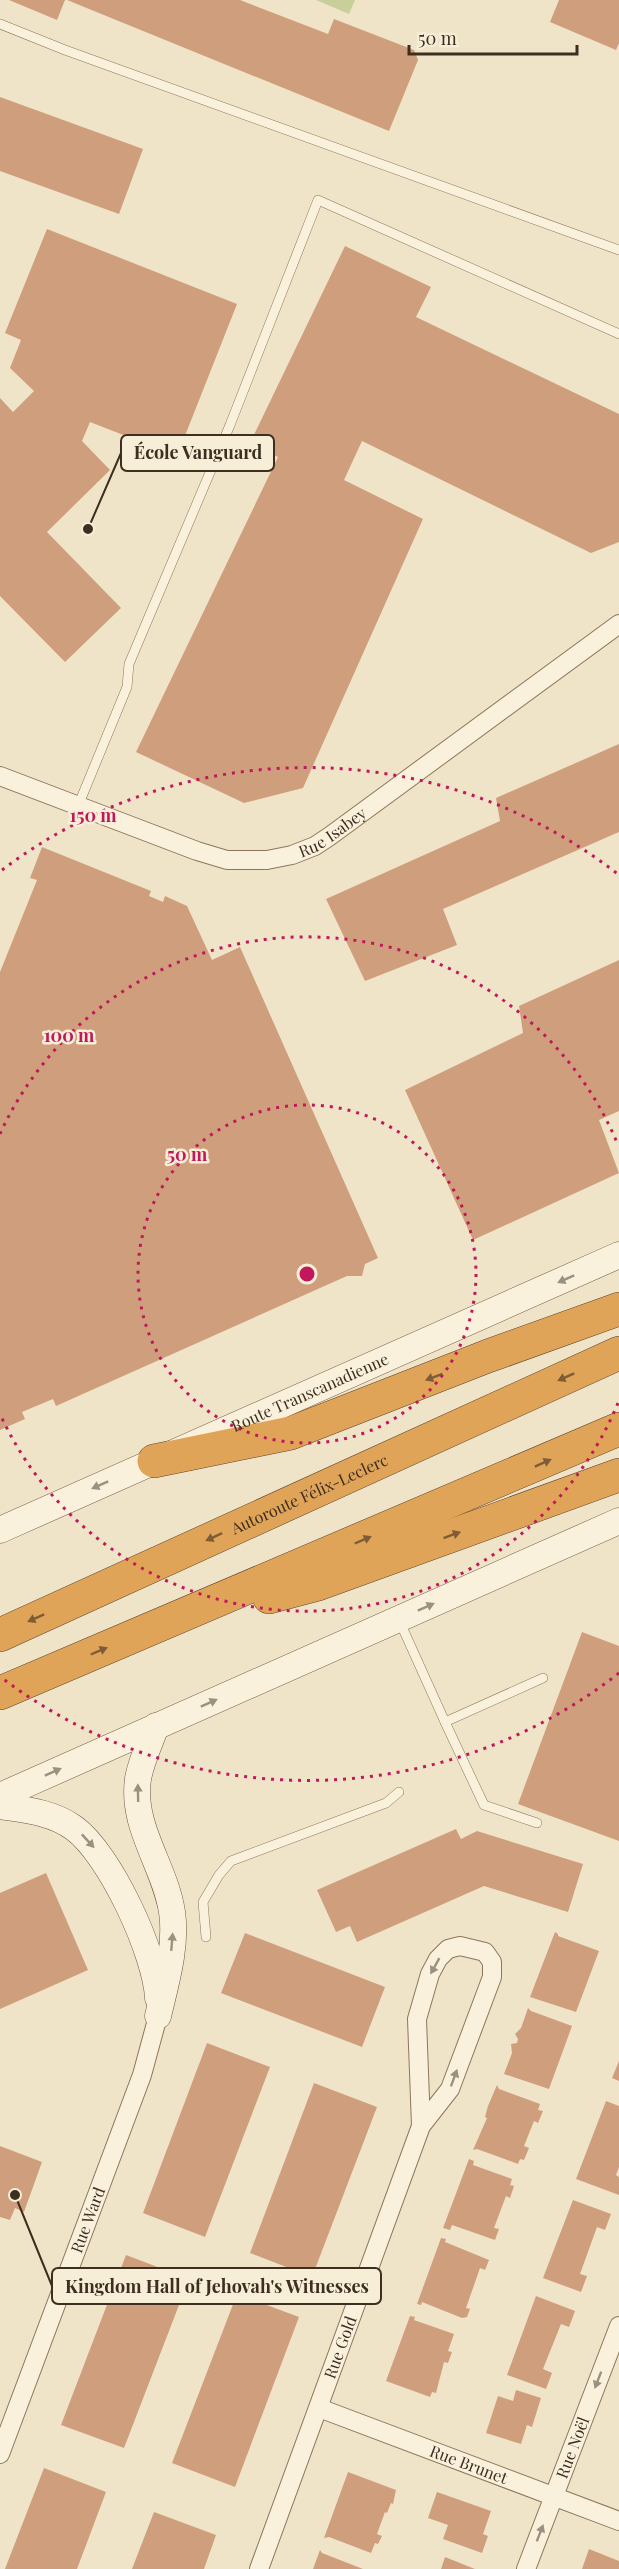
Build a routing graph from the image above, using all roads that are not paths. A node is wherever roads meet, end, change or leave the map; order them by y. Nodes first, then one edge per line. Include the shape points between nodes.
1 (0, 24) edge
2 (619, 249) edge
3 (619, 334) edge
4 (619, 624) edge
5 (0, 776) edge
6 (78, 806) junction
7 (619, 1255) edge
8 (619, 1309) edge
9 (619, 1353) edge
10 (619, 1429) edge
11 (153, 1461) junction
12 (619, 1475) edge
13 (619, 1521) edge
14 (0, 1530) edge
15 (399, 1619) junction
16 (155, 1628) junction
17 (0, 1635) edge
18 (543, 1678) dead end
19 (0, 1693) edge
20 (445, 1722) junction
21 (156, 1726) junction
22 (399, 1792) dead end
23 (0, 1796) edge
24 (0, 1806) edge
25 (537, 1823) dead end
26 (206, 1937) dead end
27 (158, 2016) junction
28 (421, 2126) junction
29 (619, 2326) edge
30 (319, 2408) junction
31 (0, 2454) edge
32 (554, 2497) junction
33 (619, 2521) edge
34 (259, 2569) edge
35 (526, 2569) edge

1 - 2 lane
3 - 6 lane via 318,200 230,425 129,664 127,687
4 - 6 street, Rue Isabey via 330,836 292,855 255,861 213,856
5 - 6 street, Rue Isabey
7 -> 11 main road, Route Transcanadienne
8 -> 11 highway via 291,1433
9 -> 17 highway, Autoroute Félix-Leclerc
16 -> 10 highway
11 -> 14 main road, Route Transcanadienne
16 -> 12 highway via 318,1584
15 -> 13 main road
15 - 20 lane
21 -> 15 main road
19 -> 16 highway
18 - 20 lane
20 - 25 lane via 484,1805
23 -> 21 main road
27 -> 21 main road via 171,1957 173,1919 165,1884 144,1830 138,1794 140,1772
22 - 26 lane via 386,1803 231,1861 203,1902
24 -> 27 main road via 60,1820 74,1828 97,1852 143,1938 156,1981
27 - 31 street, Rue Ward via 138,2086
28 -> 28 street, Rue Gold via 450,2089 488,1988 492,1962 485,1952 448,1949 430,1974 417,2019
28 - 30 street, Rue Gold
29 -> 32 street, Rue Noël
30 - 32 street, Rue Brunet
30 - 34 street, Rue Gold
32 - 33 street, Rue Brunet
35 -> 32 street, Rue Noël

